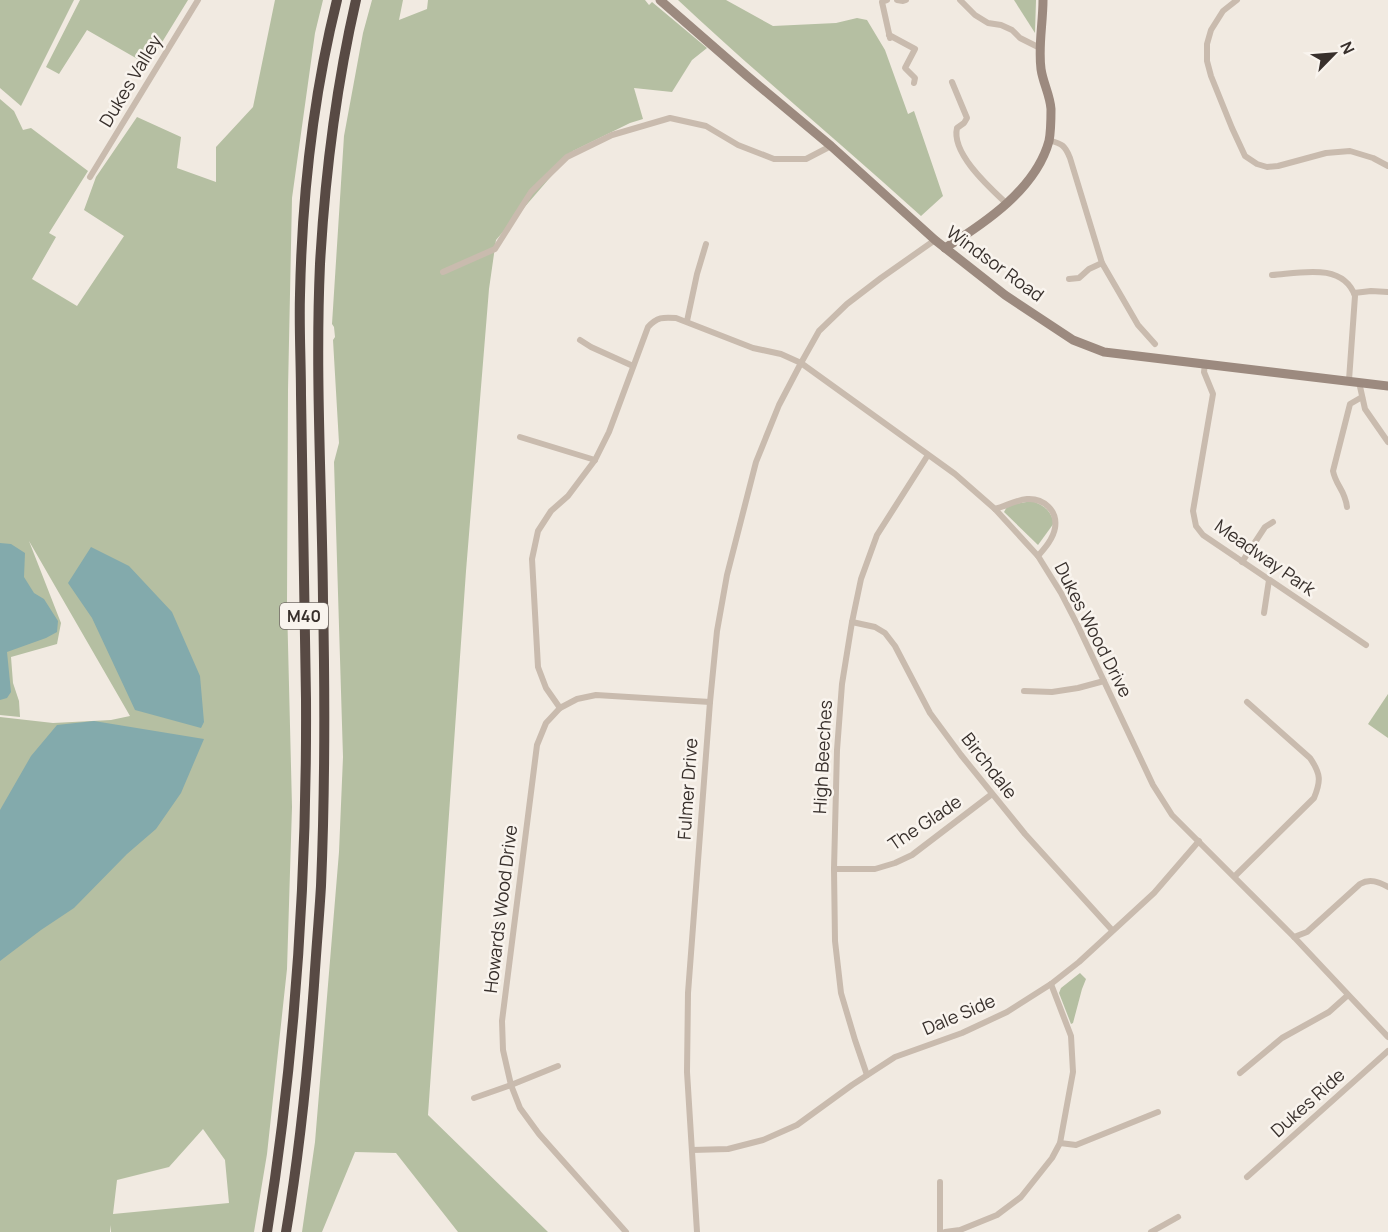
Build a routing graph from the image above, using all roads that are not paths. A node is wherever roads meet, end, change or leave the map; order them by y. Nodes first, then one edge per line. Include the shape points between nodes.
1 (198, 0) edge
2 (337, 0) edge
3 (356, 0) edge
4 (660, 0) edge
5 (887, 0) edge
6 (897, 0) edge
7 (906, 0) edge
8 (960, 0) edge
9 (1043, 0) edge
10 (1237, 0) edge
11 (1040, 48) junction
12 (952, 82) dead end
13 (914, 83) dead end
14 (1049, 140) junction
15 (831, 146) junction
16 (1388, 166) edge
17 (90, 177) dead end
18 (1006, 203) junction
19 (935, 240) junction
20 (706, 244) dead end
21 (945, 248) junction
22 (1102, 263) junction
23 (443, 272) dead end
24 (1272, 275) dead end
25 (1068, 279) dead end
26 (1388, 292) edge
27 (1354, 293) junction
28 (687, 321) junction
29 (580, 340) dead end
30 (1155, 344) dead end
31 (801, 363) junction
32 (1205, 364) junction
33 (633, 366) junction
34 (1349, 380) junction
35 (1359, 382) junction
36 (1388, 386) edge
37 (1362, 397) junction
38 (520, 437) dead end
39 (1388, 442) edge
40 (928, 455) junction
41 (595, 460) junction
42 (1347, 507) dead end
43 (995, 509) junction
44 (1273, 522) dead end
45 (1038, 556) junction
46 (1242, 562) junction
47 (1269, 580) junction
48 (1264, 613) dead end
49 (852, 622) junction
50 (1366, 645) dead end
51 (1104, 681) junction
52 (1024, 691) dead end
53 (710, 702) junction
54 (1247, 702) dead end
55 (560, 708) junction
56 (992, 794) junction
57 (1199, 841) junction
58 (834, 869) junction
59 (1235, 876) junction
60 (1388, 887) edge
61 (1112, 930) junction
62 (1294, 937) junction
63 (1051, 984) junction
64 (1348, 995) junction
65 (1388, 1037) edge
66 (1388, 1051) edge
67 (558, 1066) dead end
68 (1240, 1073) dead end
69 (867, 1075) junction
70 (511, 1085) junction
71 (474, 1098) dead end
72 (1158, 1112) dead end
73 (1060, 1143) junction
74 (692, 1150) junction
75 (1247, 1178) dead end
76 (940, 1182) dead end
77 (1178, 1217) dead end
78 (267, 1232) edge
79 (286, 1232) edge
80 (626, 1232) edge
81 (697, 1232) edge
82 (940, 1232) edge
83 (945, 1232) edge
84 (1151, 1232) edge

1 - 17 street, Dukes Valley
2 - 78 highway, M40 via 315,113 305,201 300,295 306,699 304,858 289,1068
3 - 79 highway, M40 via 332,124 321,256 321,888 305,1097
4 - 15 main road, Windsor Road
5 - 13 street via 882,2 890,37 915,50 905,68 915,78
6 - 7 street
8 - 11 street via 988,23 1012,30
9 - 11 main road
10 - 16 street via 1223,11 1211,30 1207,62 1245,156 1267,167 1350,151
11 - 14 main road via 1050,106
12 - 18 street via 967,118 957,128 961,149 979,177
14 - 18 main road via 1036,171
14 - 22 street via 1061,144 1070,158
15 - 19 main road, Windsor Road
15 - 23 street via 806,159 774,159 738,145 706,126 670,118 612,135 567,157 531,192 495,249
18 - 21 main road via 978,228
19 - 21 main road, Windsor Road
19 - 31 street via 847,304 819,331
20 - 28 street
21 - 32 main road, Windsor Road via 1005,295 1073,340 1104,352
22 - 25 street via 1079,278
22 - 30 street via 1138,325
24 - 27 street via 1331,273 1344,279
26 - 27 street
27 - 34 street
28 - 31 street, Dukes Wood Drive
28 - 33 street, Dukes Wood Drive via 664,317 654,320
29 - 33 street
31 - 40 street, Dukes Wood Drive
31 - 53 street, Fulmer Drive via 756,462 717,631
32 - 34 main road, Windsor Road
32 - 46 street, Meadway Park via 1204,372 1213,394 1192,511 1203,535
33 - 41 street
34 - 35 main road, Windsor Road
35 - 36 main road, Windsor Road
35 - 37 street
37 - 39 street via 1365,409
37 - 42 street via 1350,404 1333,471
38 - 41 street
40 - 43 street, Dukes Wood Drive
40 - 49 street, High Beeches via 877,535 861,579
41 - 55 street via 538,531 532,559 538,667
43 - 45 street, Dukes Wood Drive
43 - 45 street via 1027,500 1038,500 1051,508 1055,529
44 - 46 street via 1265,526
45 - 51 street, Dukes Wood Drive via 1061,593
46 - 47 street, Meadway Park
47 - 48 street
47 - 50 street, Meadway Park
49 - 56 street, Birchdale via 885,633 930,714
49 - 58 street, High Beeches via 837,750
51 - 52 street via 1052,692
51 - 57 street, Dukes Wood Drive via 1153,785 1172,815
53 - 55 street via 596,695
53 - 74 street, Fulmer Drive via 688,993 687,1072
54 - 59 street via 1310,758 1318,769 1320,784 1314,798
55 - 70 street, Howards Wood Drive via 546,723 537,745 534,768 502,1021 503,1050
56 - 58 street, The Glade via 912,855 875,869
56 - 61 street, Birchdale
57 - 59 street, Dukes Wood Drive
57 - 61 street, Dale Side via 1154,893
58 - 69 street, High Beeches via 835,941 841,993
59 - 62 street, Dukes Wood Drive
60 - 62 street via 1366,880 1307,932
61 - 63 street, Dale Side
62 - 64 street, Dukes Wood Drive
63 - 69 street, Dale Side via 1007,1012 895,1058
63 - 73 street via 1071,1036 1073,1072
64 - 65 street, Dukes Wood Drive
64 - 68 street via 1329,1012 1282,1038
66 - 75 street, Dukes Ride
67 - 70 street
69 - 74 street, Dale Side via 797,1125 763,1140 728,1149
70 - 71 street
70 - 80 street, Howards Wood Drive via 520,1108 538,1134
72 - 73 street via 1076,1145
73 - 83 street via 1021,1197 997,1215
74 - 81 street, Fulmer Drive
76 - 82 street
77 - 84 street

